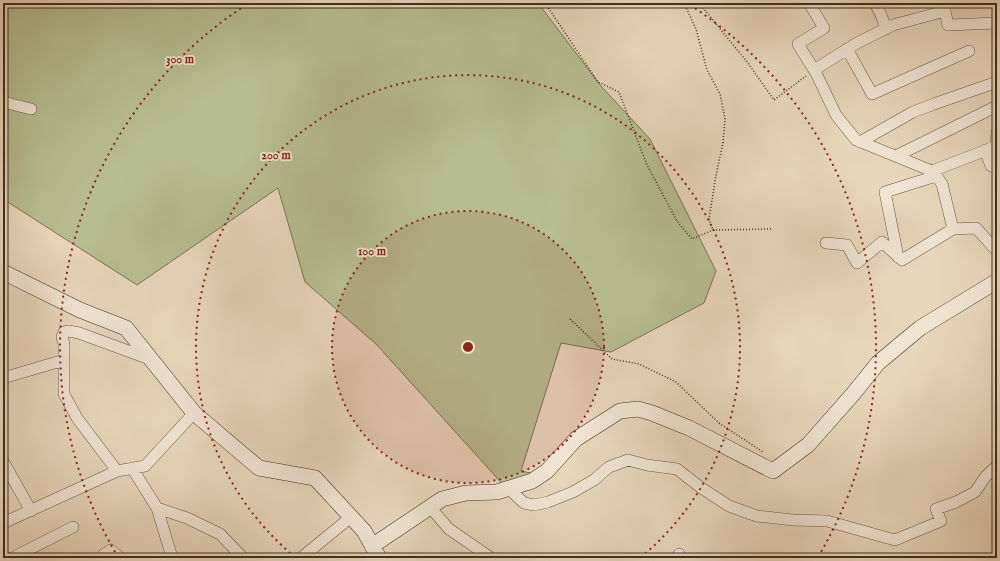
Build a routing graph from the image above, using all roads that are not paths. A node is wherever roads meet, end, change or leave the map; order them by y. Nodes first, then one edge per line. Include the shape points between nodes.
1 (808, 3) edge
2 (874, 3) edge
3 (997, 23) edge
4 (886, 29) junction
5 (848, 49) junction
6 (969, 51) dead end
7 (814, 70) junction
8 (997, 82) edge
9 (3, 102) edge
10 (997, 106) edge
11 (31, 110) dead end
12 (997, 132) edge
13 (860, 142) junction
14 (993, 147) edge
15 (896, 156) junction
16 (997, 167) edge
17 (934, 174) junction
18 (953, 229) junction
19 (826, 243) dead end
20 (997, 251) edge
21 (898, 257) junction
22 (3, 272) edge
23 (997, 281) edge
24 (150, 359) junction
25 (64, 361) junction
26 (5, 379) edge
27 (194, 413) junction
28 (3, 461) edge
29 (997, 466) edge
30 (132, 468) junction
31 (117, 471) junction
32 (509, 489) junction
33 (430, 507) junction
34 (157, 508) junction
35 (31, 511) junction
36 (351, 517) junction
37 (3, 523) edge
38 (73, 527) dead end
39 (376, 552) edge
40 (12, 558) edge
41 (103, 558) edge
42 (119, 558) edge
43 (174, 558) edge
44 (243, 558) edge
45 (301, 558) edge
46 (491, 558) edge

1 - 7 street via 824,28 798,44
2 - 4 street
3 - 4 street via 948,25 945,11
4 - 5 street
5 - 6 street via 872,94
5 - 7 street
7 - 13 street via 836,115
8 - 13 street via 913,112
9 - 11 street
10 - 15 street
12 - 14 street
13 - 15 street
14 - 16 street via 990,166
14 - 17 street
15 - 17 street
17 - 18 street via 942,184
17 - 21 street via 885,192
18 - 20 street via 976,228
18 - 21 street via 902,260
19 - 21 street via 847,245 857,263 882,242
22 - 24 street via 80,310 126,328
23 - 32 street via 920,328 878,363 808,445 773,471 689,428 652,412 638,409 620,411 598,424 576,439 546,471 532,481
24 - 25 street via 69,331 64,332 62,337
24 - 27 street
25 - 26 street
25 - 31 street via 64,394 77,418
27 - 30 street via 145,466
27 - 36 street via 259,468 315,478
28 - 35 street
29 - 32 street via 974,492 936,509 942,521 896,540 827,521 757,516 729,506 677,470 647,466 628,460 609,467 594,480 573,492 548,502 534,505 524,503
30 - 31 street
30 - 34 street
31 - 35 street
32 - 33 street via 466,493 442,499
33 - 39 street
33 - 46 street via 449,529
34 - 43 street
34 - 44 street via 187,518 220,534
35 - 37 street
36 - 39 street via 364,531
36 - 45 street
38 - 40 street
41 - 42 street via 103,555 111,550

